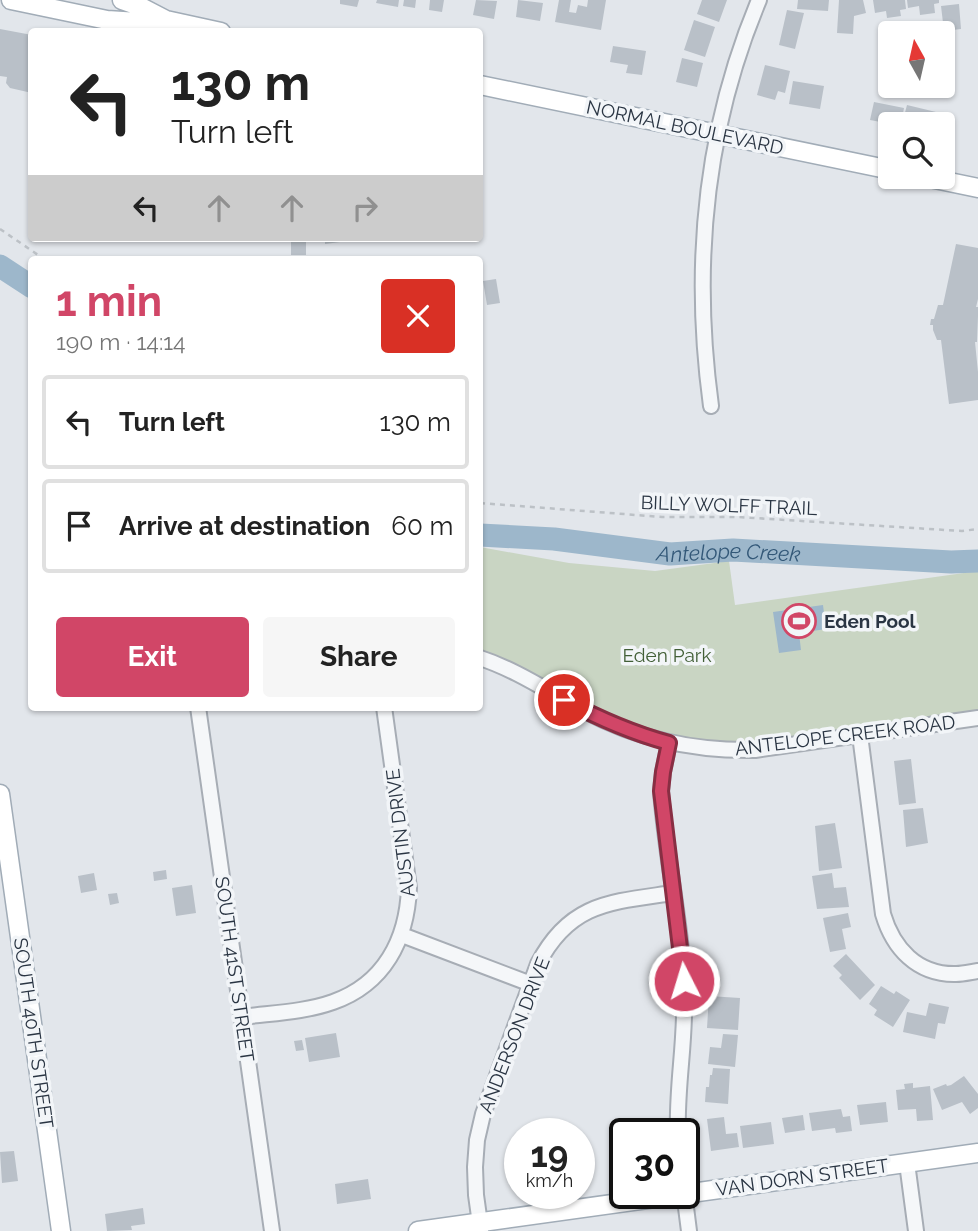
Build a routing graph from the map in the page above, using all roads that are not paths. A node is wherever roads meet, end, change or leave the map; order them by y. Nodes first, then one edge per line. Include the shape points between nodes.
1 (11, 0) edge
2 (122, 0) edge
3 (759, 0) edge
4 (166, 20) junction
5 (203, 28) edge
6 (483, 86) edge
7 (717, 134) junction
8 (878, 167) edge
9 (955, 183) edge
10 (978, 188) edge
11 (711, 406) dead end
12 (483, 659) edge
13 (199, 711) edge
14 (385, 711) edge
15 (978, 718) edge
16 (859, 735) junction
17 (669, 743) junction
18 (0, 794) edge
19 (673, 893) junction
20 (8, 906) edge
21 (401, 935) junction
22 (978, 971) edge
23 (531, 984) junction
24 (242, 1017) junction
25 (678, 1118) edge
26 (978, 1153) edge
27 (907, 1163) junction
28 (700, 1191) edge
29 (609, 1206) edge
30 (686, 1209) edge
31 (480, 1227) edge
32 (61, 1231) edge
33 (272, 1231) edge
34 (418, 1231) edge
35 (689, 1231) edge
36 (916, 1231) edge

1 - 4 main road via 107,20
2 - 4 main road
3 - 7 street
4 - 5 main road
6 - 7 main road, NORMAL BOULEVARD
7 - 8 main road, NORMAL BOULEVARD
7 - 11 street via 702,260 703,338
9 - 10 main road
12 - 17 street, ANTELOPE CREEK ROAD via 600,718
13 - 24 street, SOUTH 41ST STREET
14 - 21 street, AUSTIN DRIVE via 409,888
15 - 16 street, ANTELOPE CREEK ROAD
16 - 17 street, ANTELOPE CREEK ROAD via 755,750
16 - 22 street via 883,914 895,943 928,969 956,974
17 - 19 street via 661,791
18 - 20 main road, SOUTH 40TH STREET
19 - 23 street, ANDERSON DRIVE via 614,901 581,915 557,934
19 - 25 street via 684,998
20 - 32 main road, SOUTH 40TH STREET
21 - 23 street
21 - 24 street, AUSTIN DRIVE via 382,968 351,994 314,1007
23 - 31 street, ANDERSON DRIVE via 477,1140
24 - 33 street, SOUTH 41ST STREET
26 - 27 main road, VAN DORN STREET
27 - 28 main road, VAN DORN STREET
27 - 36 street
29 - 31 main road, VAN DORN STREET
30 - 35 street
31 - 34 main road, VAN DORN STREET

